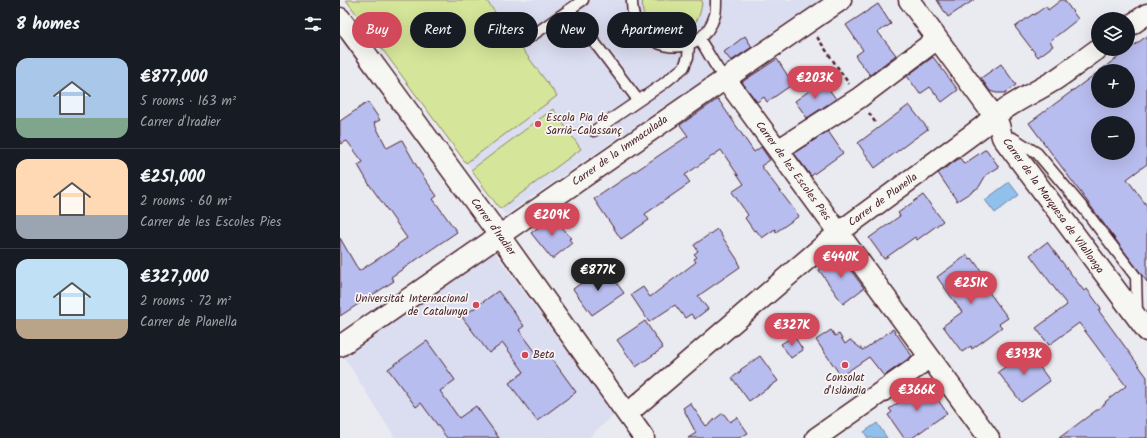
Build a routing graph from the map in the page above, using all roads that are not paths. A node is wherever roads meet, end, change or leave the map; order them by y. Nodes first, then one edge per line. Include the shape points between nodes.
1 (583, 0) edge
2 (632, 0) edge
3 (716, 0) edge
4 (841, 0) edge
5 (909, 0) edge
6 (570, 10) junction
7 (633, 12) edge
8 (1147, 14) edge
9 (340, 18) edge
10 (1135, 22) edge
11 (538, 32) edge
12 (699, 38) joint
13 (937, 39) junction
14 (689, 48) edge
15 (1091, 54) edge
16 (725, 78) junction
17 (638, 100) junction
18 (994, 116) junction
19 (594, 131) dead end
20 (778, 150) junction
21 (838, 233) junction
22 (499, 235) junction
23 (1142, 325) edge
24 (340, 346) edge
25 (929, 356) junction
26 (627, 414) junction
27 (644, 438) edge
28 (816, 438) edge
29 (989, 438) edge

1 - 6 lane
2 - 7 lane
3 - 12 lane via 715,14 709,28
4 - 16 street, Carrer de la Immaculada
5 - 13 street, Carrer de la Marquesa de Vilallonga
6 - 11 lane
6 - 17 lane
8 - 10 street
9 - 22 street, Carrer d'Iradier
12 - 16 lane via 717,70
13 - 18 street, Carrer de la Marquesa de Vilallonga
13 - 20 street via 859,98
14 - 17 lane via 684,67
15 - 18 street, Carrer de Planella via 1055,80
16 - 20 street, Carrer de les Escoles Pies
16 - 22 street, Carrer de la Immaculada
17 - 19 lane
18 - 21 street, Carrer de Planella
18 - 23 street, Carrer de la Marquesa de Vilallonga via 1002,137
20 - 21 street, Carrer de les Escoles Pies
21 - 25 street, Carrer de les Escoles Pies
21 - 26 street, Carrer de Planella
22 - 24 street, Carrer de la Immaculada
22 - 26 street, Carrer d'Iradier
25 - 28 street
25 - 29 street, Carrer de les Escoles Pies
26 - 27 street, Carrer d'Iradier

